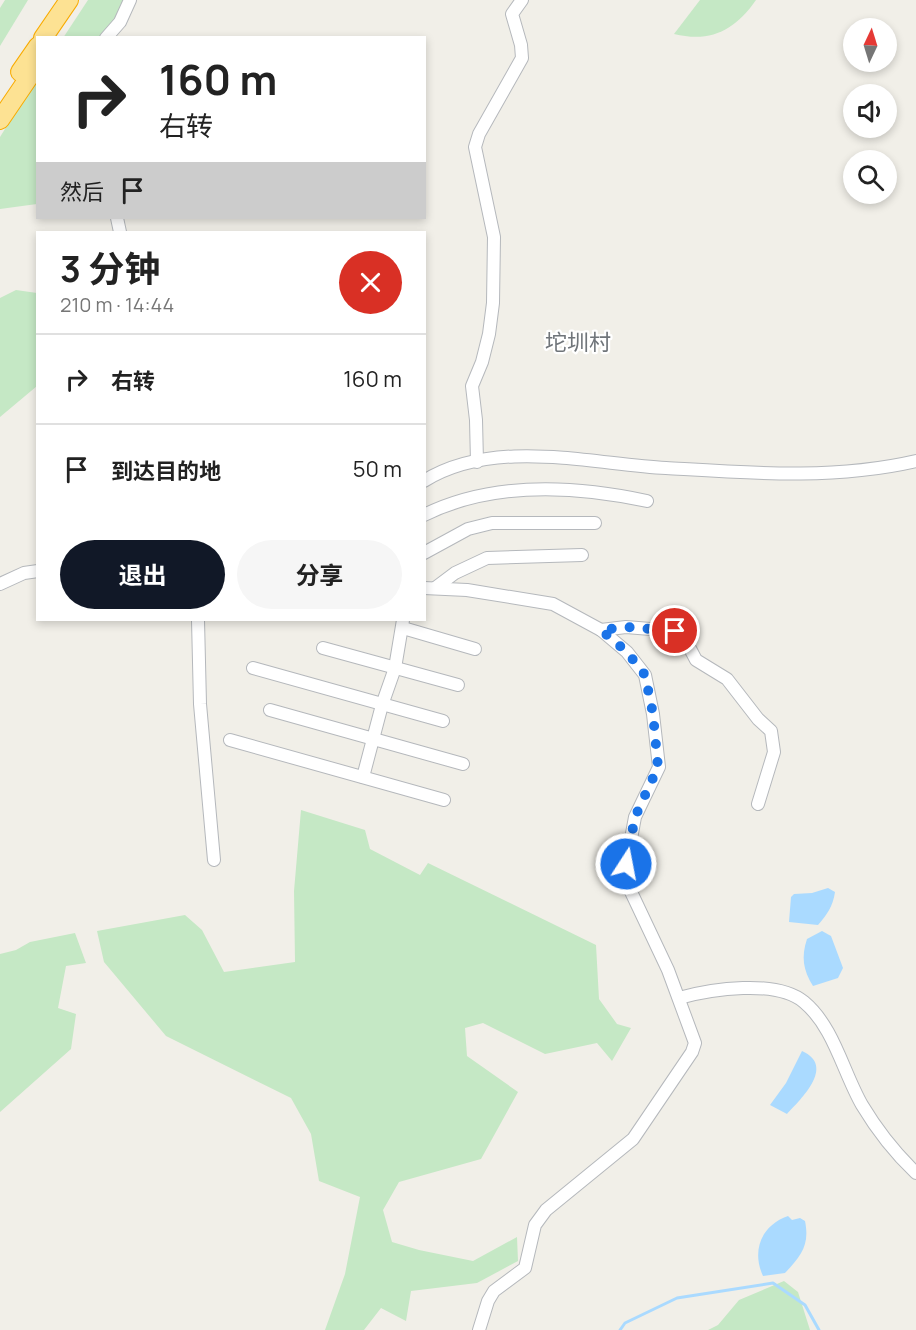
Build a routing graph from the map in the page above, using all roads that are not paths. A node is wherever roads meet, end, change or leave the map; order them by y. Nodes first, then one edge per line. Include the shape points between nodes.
1 (69, 0) edge
2 (81, 0) edge
3 (130, 0) edge
4 (522, 0) edge
5 (44, 36) edge
6 (57, 36) edge
7 (108, 36) edge
8 (36, 49) edge
9 (36, 67) edge
10 (0, 101) edge
11 (0, 120) edge
12 (916, 461) edge
13 (477, 462) junction
14 (426, 480) edge
15 (647, 501) dead end
16 (426, 514) edge
17 (595, 523) dead end
18 (426, 552) edge
19 (582, 555) dead end
20 (36, 571) edge
21 (0, 584) edge
22 (430, 588) edge
23 (198, 621) edge
24 (403, 624) edge
25 (601, 630) junction
26 (323, 648) dead end
27 (475, 650) dead end
28 (253, 668) dead end
29 (395, 668) junction
30 (458, 685) dead end
31 (381, 705) junction
32 (270, 710) dead end
33 (443, 721) dead end
34 (373, 739) junction
35 (230, 740) dead end
36 (463, 764) dead end
37 (363, 777) junction
38 (444, 800) dead end
39 (758, 804) dead end
40 (214, 860) dead end
41 (679, 998) junction
42 (916, 1173) edge
43 (478, 1330) edge

1 - 5 highway
2 - 6 highway
3 - 7 street via 120,22
4 - 13 street via 512,14 522,58 475,147 494,237 494,303 482,362 472,386
8 - 10 highway
9 - 11 highway
12 - 13 street via 879,470 807,474 664,468 543,455
13 - 14 street
15 - 16 street via 564,490 507,491 468,497
17 - 18 street via 492,523 468,529
19 - 22 street via 487,558
20 - 21 street
22 - 25 street via 553,604
23 - 40 street via 200,704
24 - 27 street
24 - 29 street
25 - 39 street via 626,627 675,631 686,641 696,660 727,679 771,731 774,752
25 - 41 street via 627,652 645,675 658,767 635,817 624,877
26 - 29 street
28 - 31 street
29 - 30 street
29 - 31 street
31 - 33 street
31 - 34 street
32 - 34 street
34 - 36 street
34 - 37 street
35 - 37 street
37 - 38 street
41 - 42 street via 752,988 780,991 802,1000 820,1019 881,1134
41 - 43 street via 693,1033 692,1052 633,1139 546,1210 535,1225 525,1268 494,1291

